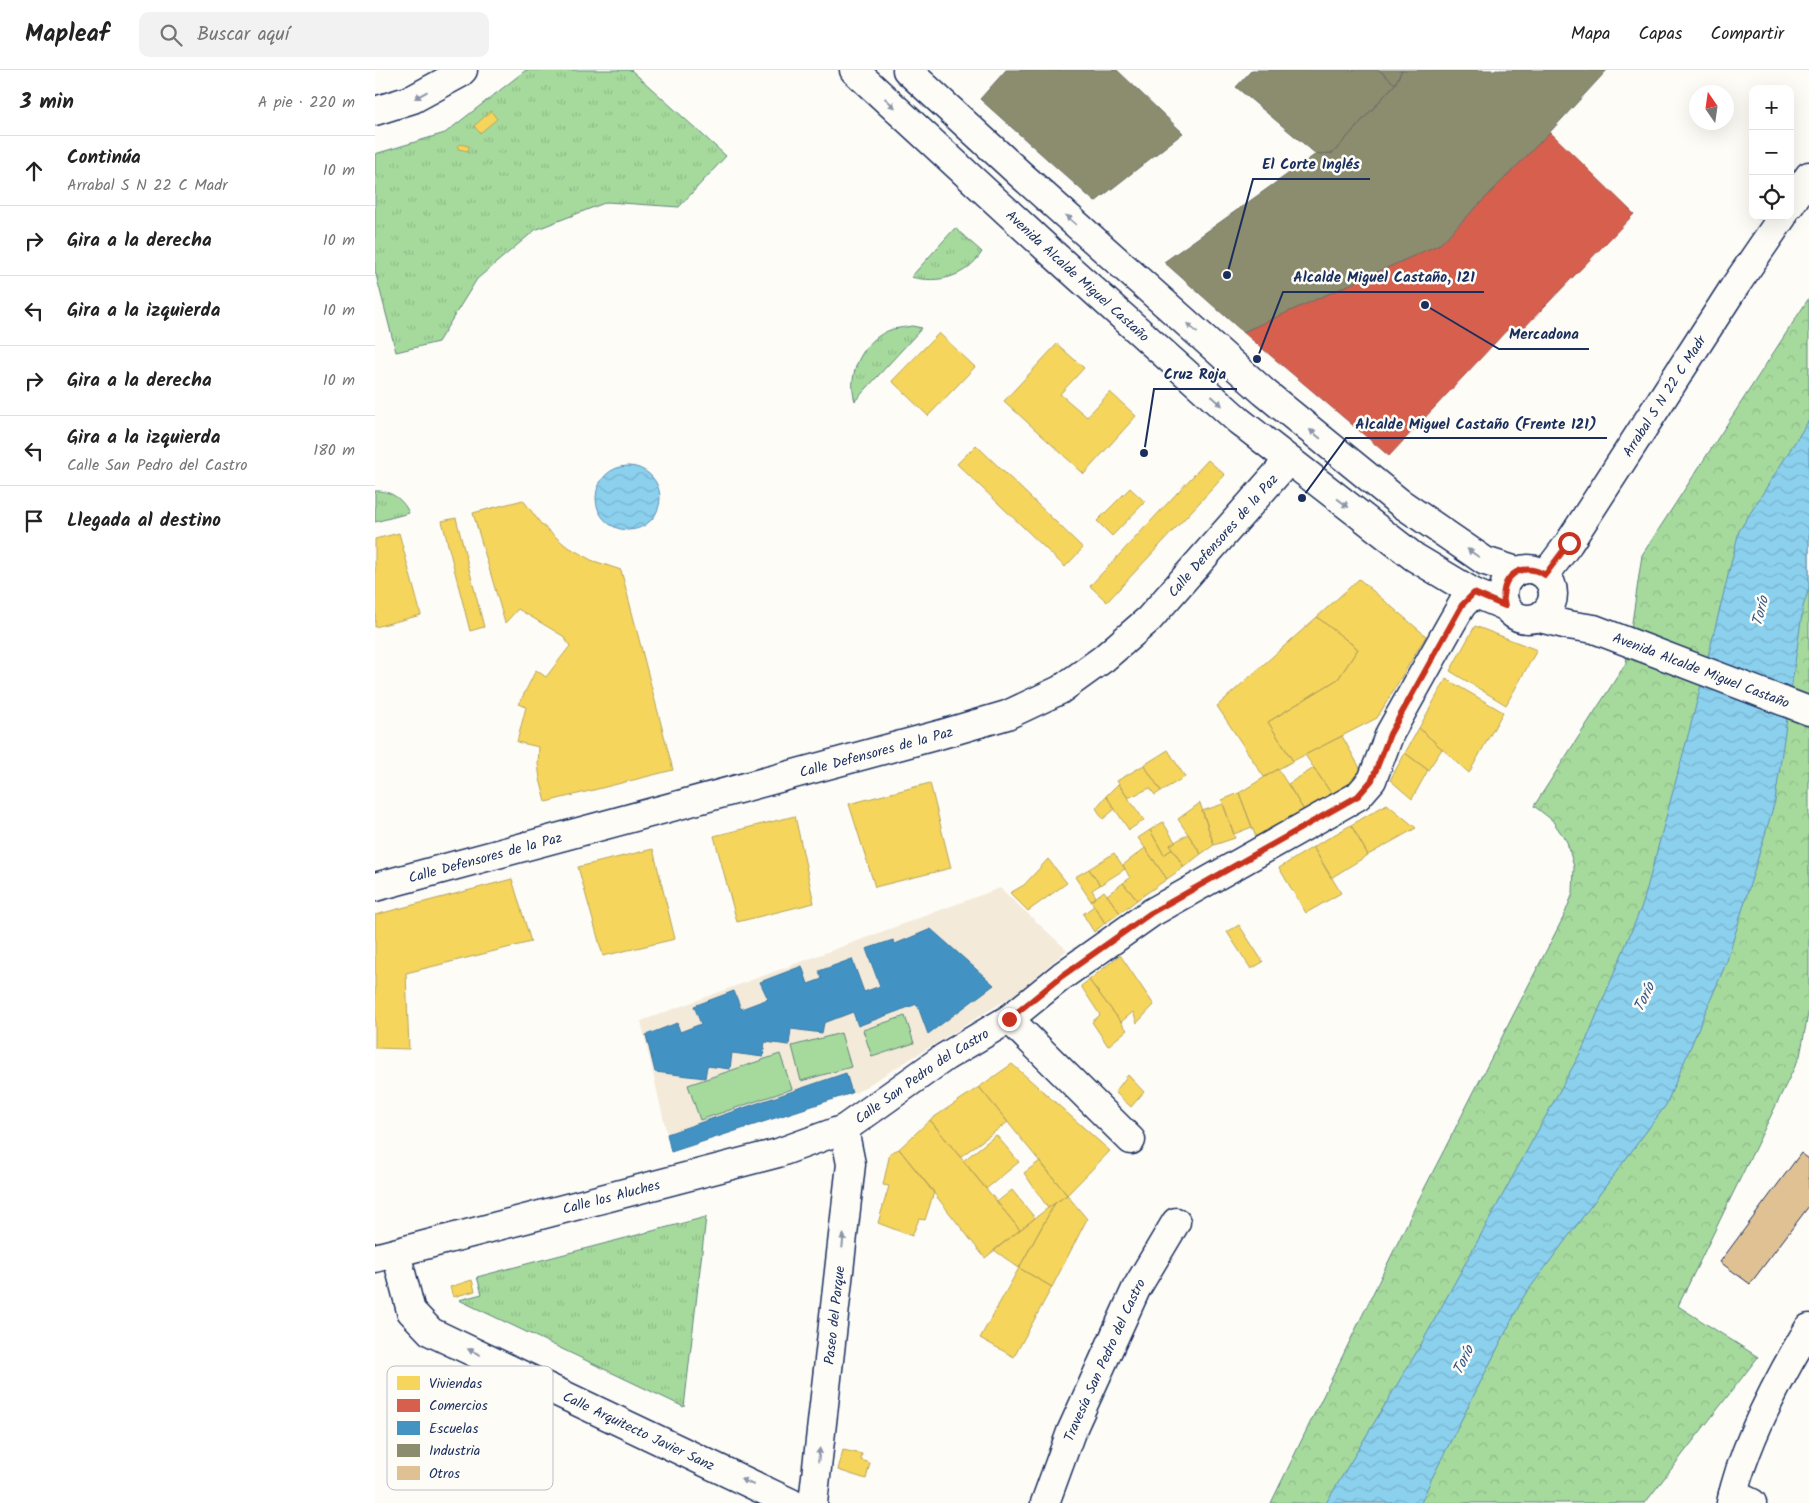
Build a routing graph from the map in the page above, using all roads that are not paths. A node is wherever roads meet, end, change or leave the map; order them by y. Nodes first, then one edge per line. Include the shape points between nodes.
1 (463, 70) edge
2 (854, 70) edge
3 (907, 70) edge
4 (375, 111) edge
5 (1809, 176) edge
6 (1794, 199) edge
7 (1780, 220) edge
8 (1288, 461) junction
9 (1517, 571) junction
10 (1550, 584) junction
11 (1474, 593) junction
12 (1505, 606) junction
13 (1539, 618) junction
14 (1594, 629) junction
15 (1809, 711) edge
16 (375, 887) edge
17 (1009, 1019) junction
18 (844, 1129) junction
19 (1131, 1140) dead end
20 (1176, 1222) dead end
21 (385, 1256) edge
22 (1809, 1330) edge
23 (503, 1366) edge
24 (553, 1390) edge
25 (1738, 1500) edge
26 (791, 1503) edge
27 (813, 1503) edge
28 (1045, 1503) edge

1 -> 4 street via 413,99
2 -> 8 street, Avenida Alcalde Miguel Castaño via 1059,260
9 -> 3 street via 1485,561 1399,502 1305,427
5 - 6 street
7 - 10 street, Arrabal S N 22 C Madr via 1569,543
8 -> 11 street, Avenida Alcalde Miguel Castaño via 1414,557
8 - 16 street, Calle Defensores de la Paz via 1149,619 1061,690 1007,715 942,734
9 - 10 street via 1532,569
9 - 12 street via 1503,590
10 - 13 street via 1550,607
10 - 14 street, Avenida Alcalde Miguel Castaño via 1573,613
11 - 12 street, Avenida Alcalde Miguel Castaño
11 - 17 street, Calle San Pedro del Castro via 1458,611 1390,734 1372,780 1358,796 1151,913 1062,976
12 - 13 street via 1523,620
13 - 14 street, Avenida Alcalde Miguel Castaño
14 - 15 street, Avenida Alcalde Miguel Castaño
17 - 18 street, Calle San Pedro del Castro via 945,1057
17 - 19 street
18 - 21 street, Calle los Aluches via 769,1156
27 -> 18 street, Paseo del Parque via 851,1164
20 - 28 street, Travesía San Pedro del Castro via 1137,1289 1071,1432
23 -> 21 street, Calle Arquitecto Javier Sanz via 431,1332 411,1311
22 - 25 street via 1753,1435
26 -> 24 street, Calle Arquitecto Javier Sanz

